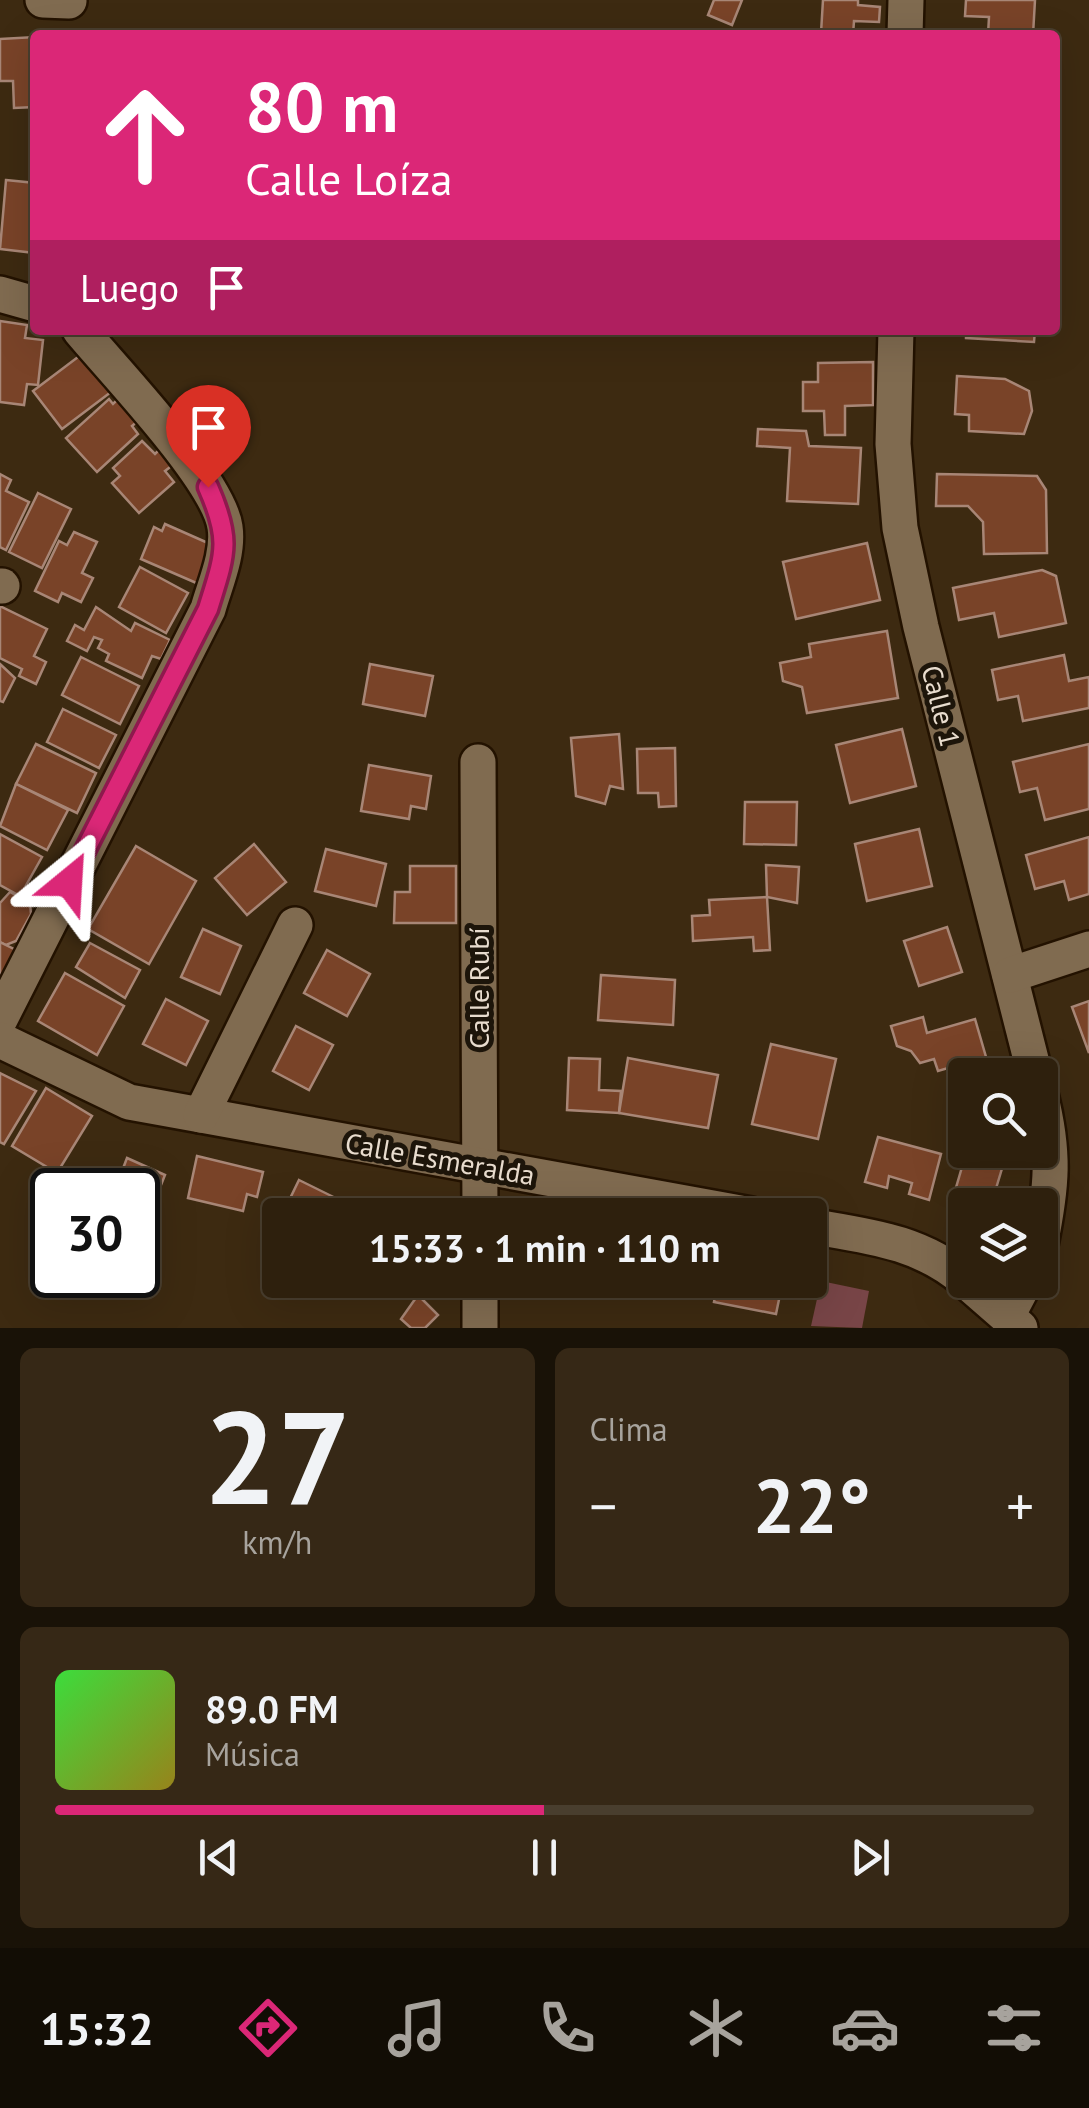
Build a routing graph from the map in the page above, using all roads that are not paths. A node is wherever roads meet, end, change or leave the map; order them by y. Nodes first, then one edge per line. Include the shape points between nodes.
1 (906, 0) edge
2 (905, 30) edge
3 (0, 294) edge
4 (30, 303) edge
5 (84, 335) edge
6 (896, 335) edge
7 (478, 762) dead end
8 (295, 925) dead end
9 (1089, 949) edge
10 (1010, 975) junction
11 (0, 1018) edge
12 (0, 1040) edge
13 (1031, 1058) edge
14 (202, 1115) junction
15 (479, 1166) junction
16 (480, 1198) edge
17 (657, 1198) edge
18 (827, 1229) edge
19 (948, 1265) edge
20 (480, 1298) edge
21 (986, 1298) edge
22 (1014, 1322) edge
23 (480, 1328) edge

1 - 2 street
3 - 4 street
5 - 11 street via 208,487 225,526 222,562 208,609
6 - 10 street, Calle 1 via 892,444 900,528
7 - 15 street, Calle Rubí
8 - 14 street
9 - 10 street
10 - 13 street, Calle 1
12 - 14 street, Calle Esmeralda via 128,1102
14 - 15 street, Calle Esmeralda
15 - 16 street, Calle Rubí
15 - 17 street, Calle Esmeralda
18 - 19 street via 903,1242
20 - 23 street
21 - 22 street

